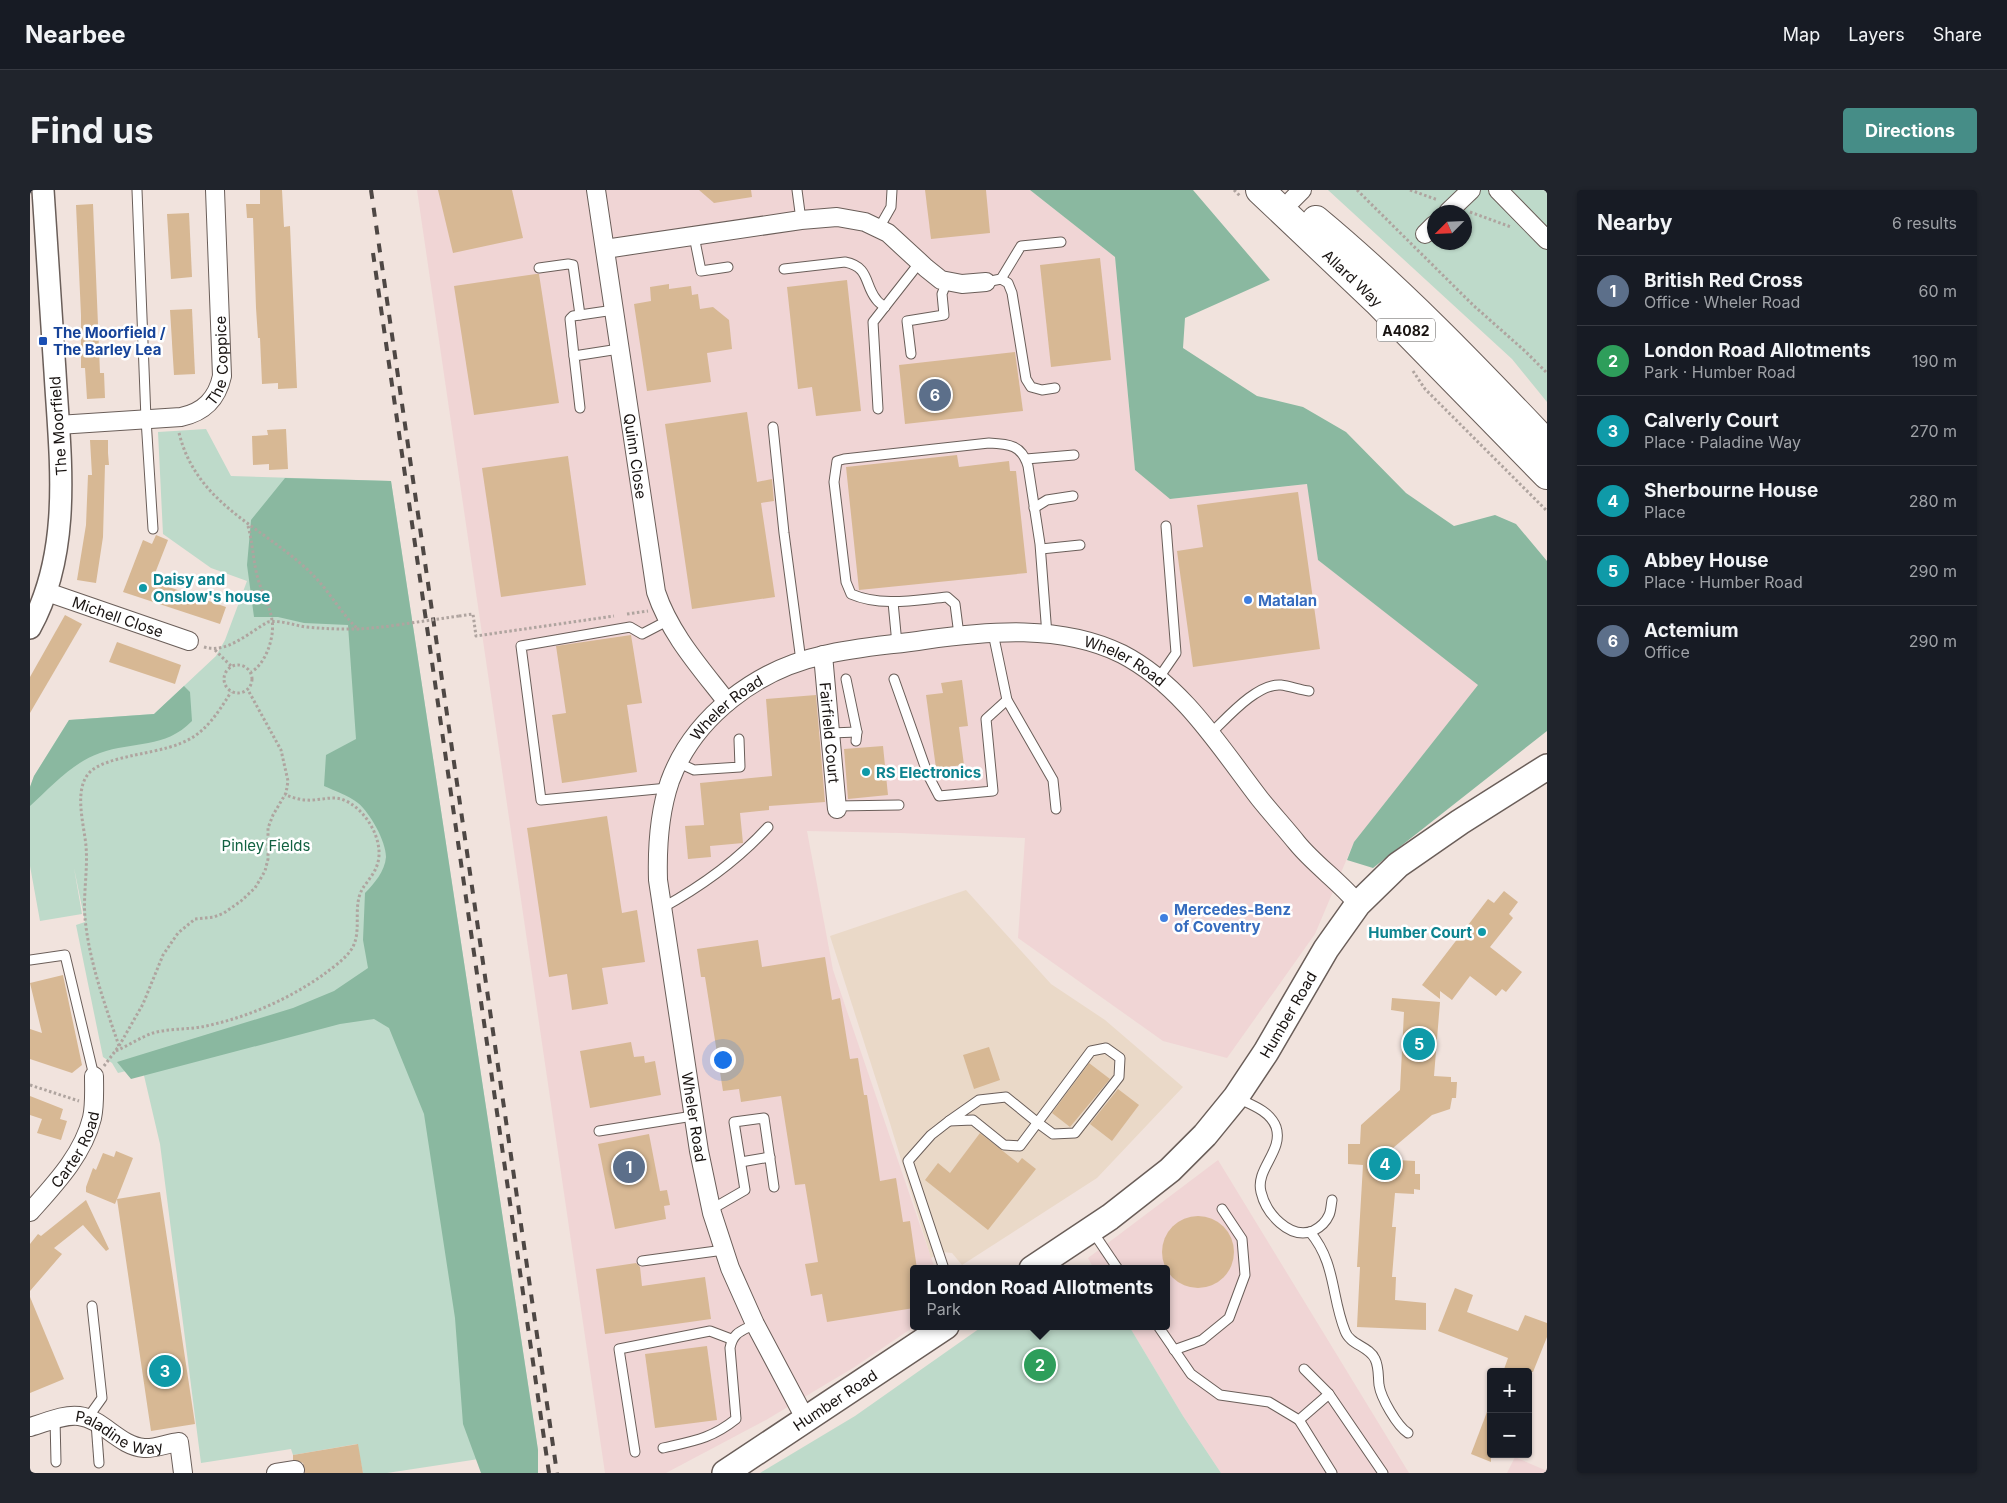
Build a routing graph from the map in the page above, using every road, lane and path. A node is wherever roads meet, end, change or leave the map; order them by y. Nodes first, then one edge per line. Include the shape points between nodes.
1 (44, 190) edge
2 (137, 190) edge
3 (215, 190) edge
4 (596, 190) edge
5 (797, 190) edge
6 (892, 190) edge
7 (1260, 190) edge
8 (1357, 190) edge
9 (1410, 190) edge
10 (1471, 190) edge
11 (1498, 190) edge
12 (1290, 193) edge
13 (1444, 205) edge
14 (1457, 205) edge
15 (1472, 215) edge
16 (801, 220) junction
17 (879, 228) junction
18 (694, 236) junction
19 (38, 238) edge
20 (1547, 240) edge
21 (1061, 242) dead end
22 (605, 248) junction
23 (920, 262) junction
24 (728, 267) dead end
25 (539, 268) dead end
26 (784, 269) dead end
27 (994, 280) junction
28 (947, 281) junction
29 (885, 307) junction
30 (614, 310) junction
31 (580, 315) junction
32 (620, 349) junction
33 (911, 354) dead end
34 (574, 356) junction
35 (1547, 374) edge
36 (1055, 388) dead end
37 (580, 408) dead end
38 (878, 409) dead end
39 (175, 417) junction
40 (146, 419) junction
41 (58, 425) junction
42 (773, 427) dead end
43 (1547, 444) edge
44 (1074, 455) dead end
45 (1026, 459) junction
46 (1547, 475) edge
47 (1073, 496) dead end
48 (1034, 508) junction
49 (247, 525) junction
50 (1166, 526) dead end
51 (153, 529) dead end
52 (1080, 544) dead end
53 (1040, 549) junction
54 (47, 592) junction
55 (893, 602) junction
56 (664, 615) junction
57 (273, 621) junction
58 (30, 628) edge
59 (359, 630) junction
60 (993, 633) junction
61 (1047, 634) junction
62 (959, 635) junction
63 (189, 640) joint
64 (897, 644) junction
65 (215, 650) junction
66 (824, 654) junction
67 (801, 662) junction
68 (232, 666) junction
69 (251, 672) junction
70 (846, 679) dead end
71 (894, 679) dead end
72 (1158, 680) junction
73 (248, 690) junction
74 (1309, 691) dead end
75 (231, 692) junction
76 (1007, 700) junction
77 (727, 702) junction
78 (831, 733) junction
79 (1211, 733) junction
80 (739, 739) dead end
81 (679, 763) junction
82 (1547, 767) edge
83 (669, 788) junction
84 (285, 796) junction
85 (899, 805) dead end
86 (837, 808) joint
87 (1056, 810) dead end
88 (768, 826) dead end
89 (1358, 904) junction
90 (662, 908) junction
91 (30, 960) edge
92 (119, 1046) junction
93 (116, 1051) junction
94 (94, 1076) junction
95 (30, 1085) edge
96 (1236, 1097) junction
97 (94, 1106) junction
98 (693, 1116) junction
99 (949, 1121) junction
100 (1038, 1123) junction
101 (599, 1131) dead end
102 (770, 1156) junction
103 (740, 1162) junction
104 (774, 1187) dead end
105 (1332, 1200) dead end
106 (712, 1208) junction
107 (1222, 1209) dead end
108 (30, 1212) edge
109 (1091, 1229) junction
110 (1310, 1232) junction
111 (724, 1250) junction
112 (642, 1261) dead end
113 (943, 1265) edge
114 (1038, 1265) edge
115 (1115, 1265) edge
116 (92, 1306) dead end
117 (755, 1324) junction
118 (940, 1330) edge
119 (1161, 1330) edge
120 (732, 1339) junction
121 (1174, 1350) junction
122 (1304, 1369) dead end
123 (1329, 1394) junction
124 (55, 1419) junction
125 (806, 1420) junction
126 (1299, 1420) junction
127 (92, 1421) junction
128 (30, 1427) edge
129 (1408, 1433) dead end
130 (663, 1448) dead end
131 (635, 1452) dead end
132 (56, 1462) dead end
133 (99, 1463) dead end
134 (295, 1470) dead end
135 (183, 1473) edge
136 (276, 1473) edge
137 (726, 1473) edge
138 (1332, 1473) edge
139 (1383, 1473) edge

1 - 19 street, The Moorfield
2 - 40 lane
3 - 39 street, The Coppice via 220,388 204,409
4 - 22 street, Quinn Close
5 - 16 lane
6 - 17 lane via 891,207
7 - 46 main road, Allard Way / A4082 via 1377,301
8 - 35 path
9 - 13 path
10 - 14 street
11 - 20 street
12 - 43 main road, Allard Way / A4082 via 1394,289
15 - 20 path
16 - 17 street via 837,218 865,222
16 - 18 street
17 - 23 street via 888,232
18 - 22 street
18 - 24 lane via 701,271
19 - 41 street, The Moorfield
21 - 27 lane via 1021,246
22 - 30 street, Quinn Close
23 - 28 street via 941,280
23 - 29 lane
25 - 31 lane via 573,265
26 - 29 lane via 853,263 867,277 875,298
27 - 28 street via 962,284
27 - 36 lane via 1008,283 1012,292 1026,379 1031,387 1042,390
28 - 33 lane via 942,294 944,315 907,321
29 - 38 lane via 873,322
30 - 31 lane
30 - 32 street, Quinn Close
31 - 34 lane via 570,319
32 - 34 lane
32 - 56 street, Quinn Close via 652,572
34 - 37 lane
39 - 40 street, The Coppice
39 - 49 path via 184,450 195,469 216,498
40 - 41 street, The Coppice
40 - 51 lane
41 - 54 street, The Moorfield via 62,489
42 - 67 lane
44 - 45 lane
45 - 48 lane
45 - 55 lane via 1008,444 989,443 837,462 834,482 846,582 851,594 860,598
47 - 48 lane via 1047,500
48 - 53 lane
49 - 57 path via 258,578
49 - 59 path via 280,546 312,574
50 - 72 lane via 1176,653
52 - 53 lane
53 - 61 lane
54 - 58 street, The Moorfield
54 - 63 street, Michell Close
55 - 62 lane via 947,597 955,604
55 - 64 lane
56 - 59 path, bridge via 476,636 473,614
56 - 77 street, Quinn Close
56 - 83 lane via 642,634 630,627 521,646 541,800
57 - 59 path
57 - 65 path
57 - 69 path via 267,651 262,662
60 - 61 street, Wheler Road
60 - 62 street, Wheler Road
60 - 76 lane
61 - 72 street, Wheler Road via 1088,642 1121,654
62 - 64 street, Wheler Road
63 - 65 path
64 - 66 street, Wheler Road
65 - 68 path
66 - 67 street, Wheler Road
66 - 78 street, Fairfield Court
67 - 77 street, Wheler Road via 765,677
68 - 69 path via 241,665
68 - 75 path via 224,675
69 - 73 path via 253,680
70 - 78 lane via 856,736
71 - 76 lane via 928,775 939,796 993,791 986,719
72 - 79 street, Wheler Road
73 - 75 path via 241,694
73 - 84 path via 281,750 288,781
74 - 79 lane via 1282,685 1270,686 1235,710
75 - 92 path via 215,717 190,740 172,748 111,761 90,772 84,781 81,796 88,935
76 - 87 lane via 1053,780
77 - 81 street, Wheler Road via 696,735
78 - 86 street, Fairfield Court
79 - 89 street, Wheler Road via 1301,848
80 - 81 lane via 740,766 694,770
81 - 83 street, Wheler Road
82 - 89 main road, Humber Road via 1398,865
83 - 90 street, Wheler Road via 657,839
84 - 92 path via 268,828 268,859 255,888 224,913 195,919 178,933 163,955 143,1004
84 - 93 path via 346,801 360,811 376,837 378,864 360,894 357,936 351,950 313,982 263,1008 204,1027 150,1034
85 - 86 lane
88 - 90 lane via 753,844 725,867
89 - 96 main road, Humber Road via 1326,948
90 - 98 street, Wheler Road
91 - 94 lane via 65,954
92 - 93 path
93 - 94 path
94 - 97 street, Carter Road
95 - 97 path
96 - 109 main road, Humber Road via 1170,1170
96 - 110 lane via 1266,1113 1276,1128 1276,1146 1260,1184 1266,1204 1283,1226 1301,1233
97 - 108 street, Carter Road via 92,1119 66,1170
98 - 101 lane
98 - 106 street, Wheler Road
99 - 100 lane via 978,1100 1006,1096
99 - 100 lane via 973,1120 1004,1145 1020,1146
99 - 113 lane via 931,1135 908,1161
100 - 100 lane via 1053,1134 1075,1133 1119,1078 1120,1058 1106,1048 1091,1051
102 - 103 lane
102 - 103 lane via 764,1118 734,1122
102 - 104 lane
103 - 106 lane via 745,1190
105 - 110 lane via 1325,1222
106 - 111 street, Wheler Road
107 - 121 lane via 1242,1239 1245,1275 1229,1318 1202,1340
109 - 114 main road, Humber Road
109 - 115 lane
110 - 129 lane via 1328,1263 1345,1332 1375,1358 1382,1394 1396,1422
111 - 112 lane
111 - 117 street, Wheler Road
116 - 127 lane via 102,1398
117 - 120 lane
117 - 125 street, Wheler Road
118 - 125 main road, Humber Road
119 - 121 lane
120 - 130 lane via 736,1419 705,1439
120 - 131 lane via 710,1331 619,1349
121 - 126 lane via 1191,1374 1220,1395 1269,1402
122 - 123 lane
123 - 126 lane
123 - 139 lane
124 - 127 street, Paladine Way via 78,1416
124 - 128 street, Paladine Way
124 - 132 lane
125 - 137 main road, Humber Road
126 - 138 lane
127 - 133 lane
127 - 135 street, Paladine Way via 125,1442 144,1448 179,1442
134 - 136 street

